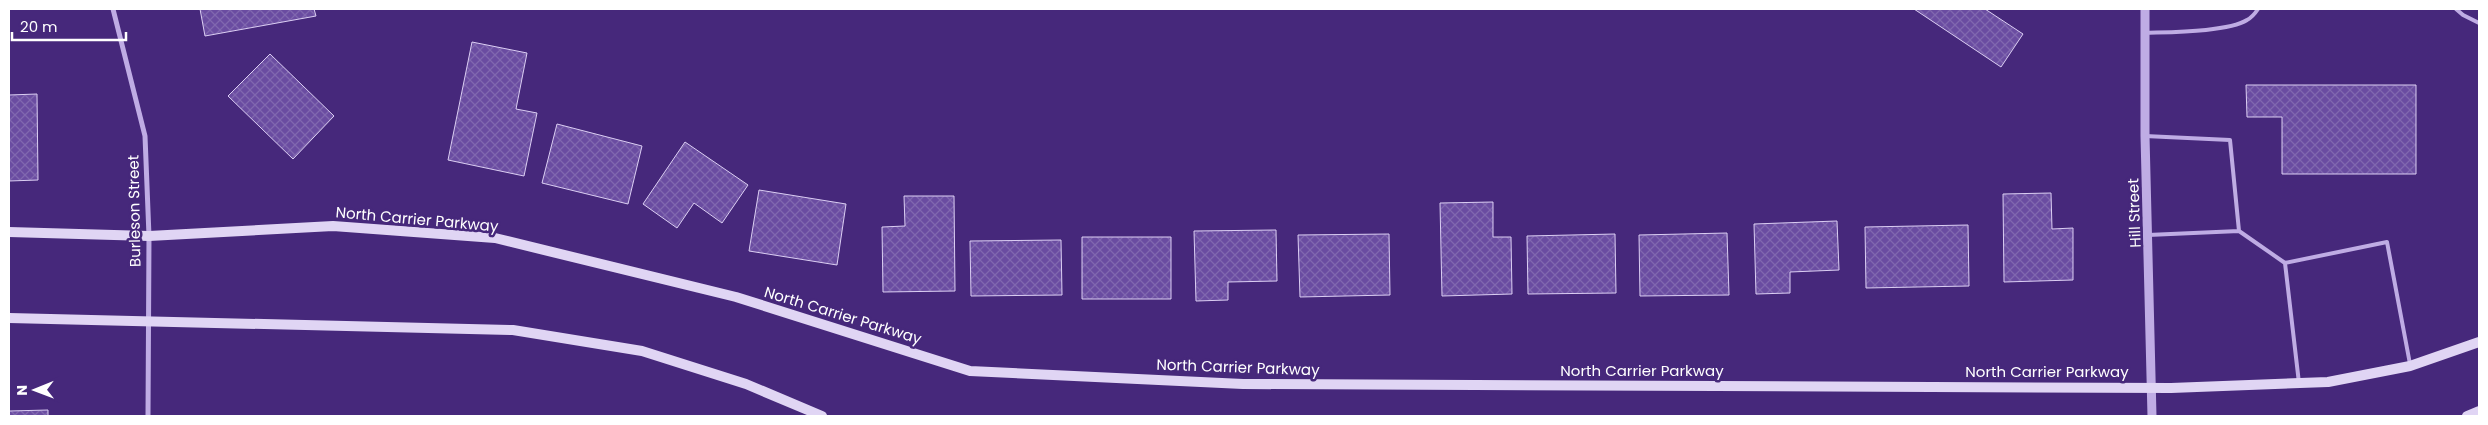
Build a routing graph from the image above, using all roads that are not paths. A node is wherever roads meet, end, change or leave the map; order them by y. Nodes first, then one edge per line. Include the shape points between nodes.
1 (113, 9) edge
2 (2145, 9) edge
3 (2258, 9) edge
4 (2456, 9) edge
5 (2479, 23) edge
6 (2145, 33) junction
7 (2145, 136) junction
8 (2239, 231) junction
9 (9, 232) edge
10 (2148, 235) junction
11 (149, 236) junction
12 (2286, 263) junction
13 (9, 318) edge
14 (148, 320) junction
15 (2479, 342) edge
16 (2410, 366) junction
17 (2299, 383) junction
18 (2152, 386) junction
19 (2479, 412) edge
20 (148, 416) edge
21 (822, 416) edge
22 (2152, 416) edge
23 (2467, 416) edge

1 - 11 street, Burleson Street via 144,136
2 - 6 street, Hill Street
3 - 6 lane via 2247,20 2227,25
4 - 5 lane
6 - 7 street, Hill Street
7 - 8 lane via 2230,140
7 - 10 street, Hill Street
8 - 10 lane
8 - 12 lane
9 - 11 main road, North Carrier Parkway
10 - 18 street, Hill Street
11 - 14 street, Burleson Street
11 - 18 main road, North Carrier Parkway via 332,226 495,238 736,297 970,371 1243,384
12 - 16 lane via 2386,242
12 - 17 lane
13 - 14 main road
14 - 20 street, Burleson Street
14 - 21 main road via 513,330 642,351 746,384
15 - 16 main road, North Carrier Parkway
16 - 17 main road, North Carrier Parkway via 2328,382
17 - 18 main road, North Carrier Parkway
18 - 22 street, Hill Street
19 - 23 main road

